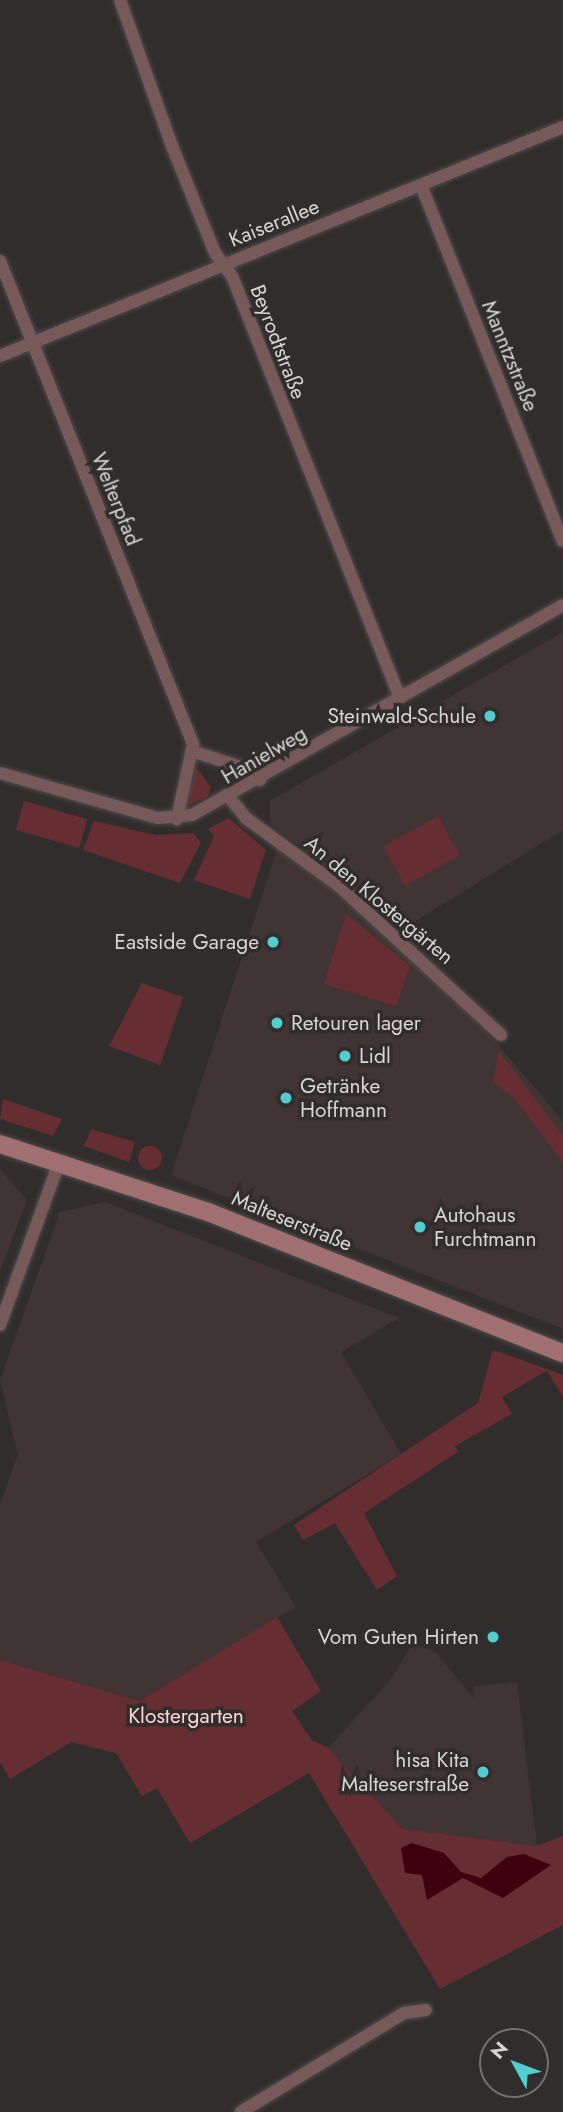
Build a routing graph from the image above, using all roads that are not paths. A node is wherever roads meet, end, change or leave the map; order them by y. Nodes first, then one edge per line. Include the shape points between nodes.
1 (120, 0) edge
2 (563, 127) edge
3 (421, 185) junction
4 (0, 261) edge
5 (224, 265) junction
6 (32, 343) junction
7 (0, 356) edge
8 (563, 541) edge
9 (563, 606) edge
10 (400, 698) junction
11 (195, 752) junction
12 (0, 773) edge
13 (260, 780) junction
14 (229, 797) junction
15 (177, 819) junction
16 (501, 1035) dead end
17 (0, 1144) edge
18 (59, 1163) junction
19 (0, 1325) edge
20 (563, 1353) edge
21 (426, 2010) dead end
22 (241, 2112) edge

1 - 5 street, Beyrodtstraße
2 - 3 street, Kaiserallee
3 - 5 street, Kaiserallee
3 - 8 street, Manntzstraße
4 - 6 street, Welterpfad
5 - 6 street, Kaiserallee
5 - 10 street, Beyrodtstraße
6 - 7 street, Kaiserallee
6 - 11 street, Welterpfad
9 - 10 street, Hanielweg
10 - 13 street, Hanielweg
11 - 13 street via 256,772
11 - 15 street
12 - 15 street
13 - 14 street, Hanielweg
14 - 15 street, Hanielweg
14 - 16 street, An den Klostergärten via 247,819 339,886
17 - 18 main road, Malteserstraße
18 - 19 street
18 - 20 main road, Malteserstraße via 233,1221
21 - 22 street via 404,2013

